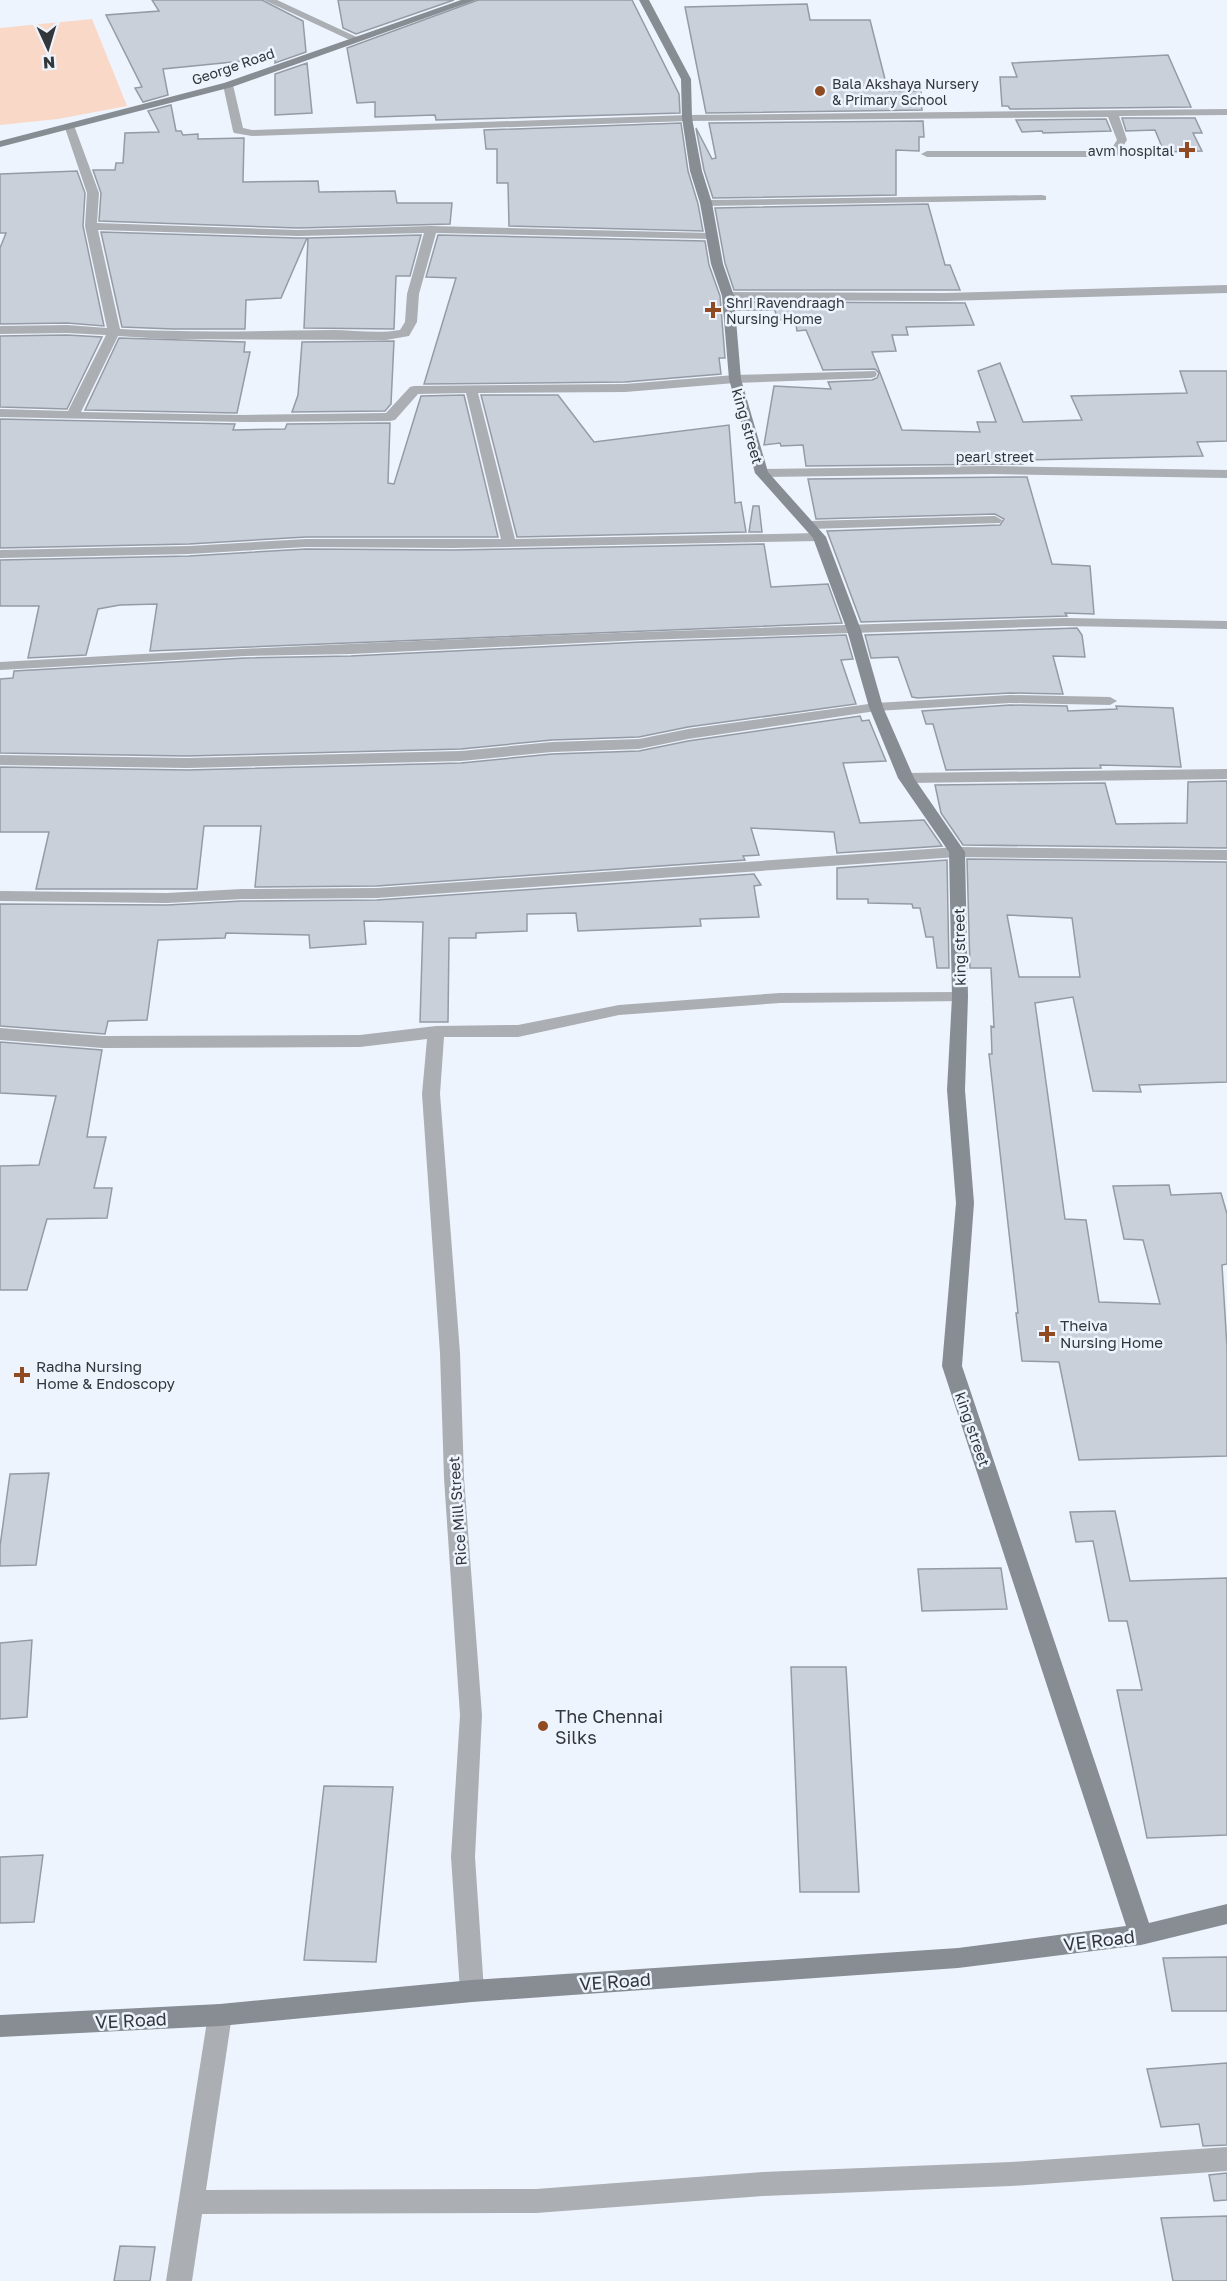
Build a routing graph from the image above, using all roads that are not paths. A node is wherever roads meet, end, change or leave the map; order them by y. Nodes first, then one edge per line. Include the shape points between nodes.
1 (269, 0) edge
2 (471, 0) edge
3 (644, 0) edge
4 (356, 39) junction
5 (228, 84) junction
6 (1112, 112) junction
7 (1227, 112) edge
8 (687, 118) junction
9 (70, 128) junction
10 (0, 144) edge
11 (927, 154) dead end
12 (1042, 198) dead end
13 (706, 203) junction
14 (91, 226) junction
15 (431, 228) junction
16 (711, 236) junction
17 (1227, 289) edge
18 (728, 296) junction
19 (0, 330) edge
20 (114, 331) junction
21 (871, 374) dead end
22 (735, 379) junction
23 (471, 389) junction
24 (0, 413) edge
25 (73, 415) junction
26 (762, 473) junction
27 (1227, 474) edge
28 (995, 520) dead end
29 (814, 531) junction
30 (509, 542) junction
31 (0, 554) edge
32 (1227, 625) edge
33 (854, 630) junction
34 (0, 666) edge
35 (1110, 701) dead end
36 (876, 707) junction
37 (0, 760) edge
38 (1227, 774) edge
39 (906, 778) junction
40 (957, 852) junction
41 (1227, 855) edge
42 (0, 896) edge
43 (960, 997) junction
44 (436, 1032) junction
45 (0, 1034) edge
46 (1227, 1914) edge
47 (1142, 1935) junction
48 (472, 1991) junction
49 (220, 2015) junction
50 (0, 2026) edge
51 (1227, 2159) edge
52 (191, 2202) junction
53 (178, 2281) edge

1 - 4 street
2 - 4 street, George Road
3 - 8 street, king street via 686,80
4 - 5 street, George Road
5 - 8 street via 238,131 252,133
5 - 9 street, George Road
6 - 7 street
6 - 8 street
6 - 11 street via 1122,140 1113,154
8 - 13 street, king street
9 - 10 street, George Road
9 - 14 street via 93,193
12 - 13 street
13 - 16 street, king street
14 - 15 street via 287,233
14 - 20 street
15 - 16 street
15 - 20 street via 413,294 411,322 405,333 259,336
16 - 18 street, king street
17 - 18 street via 945,297
18 - 22 street, king street
19 - 20 street
20 - 25 street
21 - 22 street
22 - 23 street via 625,388
22 - 26 street, king street
23 - 25 street via 414,390 390,417 234,420
23 - 30 street
24 - 25 street
26 - 27 street, pearl street via 992,470
26 - 29 street, king street
28 - 29 street
29 - 30 street
29 - 33 street, king street
30 - 31 street via 306,543
32 - 33 street via 1065,622
33 - 34 street via 245,652
33 - 36 street, king street
35 - 36 street via 1010,699
36 - 37 street via 639,744 461,756 187,763
36 - 39 street, king street
38 - 39 street
39 - 40 street, king street
40 - 41 street
40 - 42 street via 377,892 167,898
40 - 43 street, king street
43 - 44 street via 780,998 619,1010 518,1031
43 - 47 street, king street via 956,1090 965,1203 952,1366
44 - 45 street via 360,1041 245,1042 103,1042
44 - 48 street, Rice Mill Street via 430,1094 471,1715 463,1857
46 - 47 street, VE Road
47 - 48 street, VE Road via 958,1958
48 - 49 street, VE Road
49 - 50 street, VE Road
49 - 52 street
51 - 52 street via 1011,2174 763,2184 536,2201
52 - 53 street

